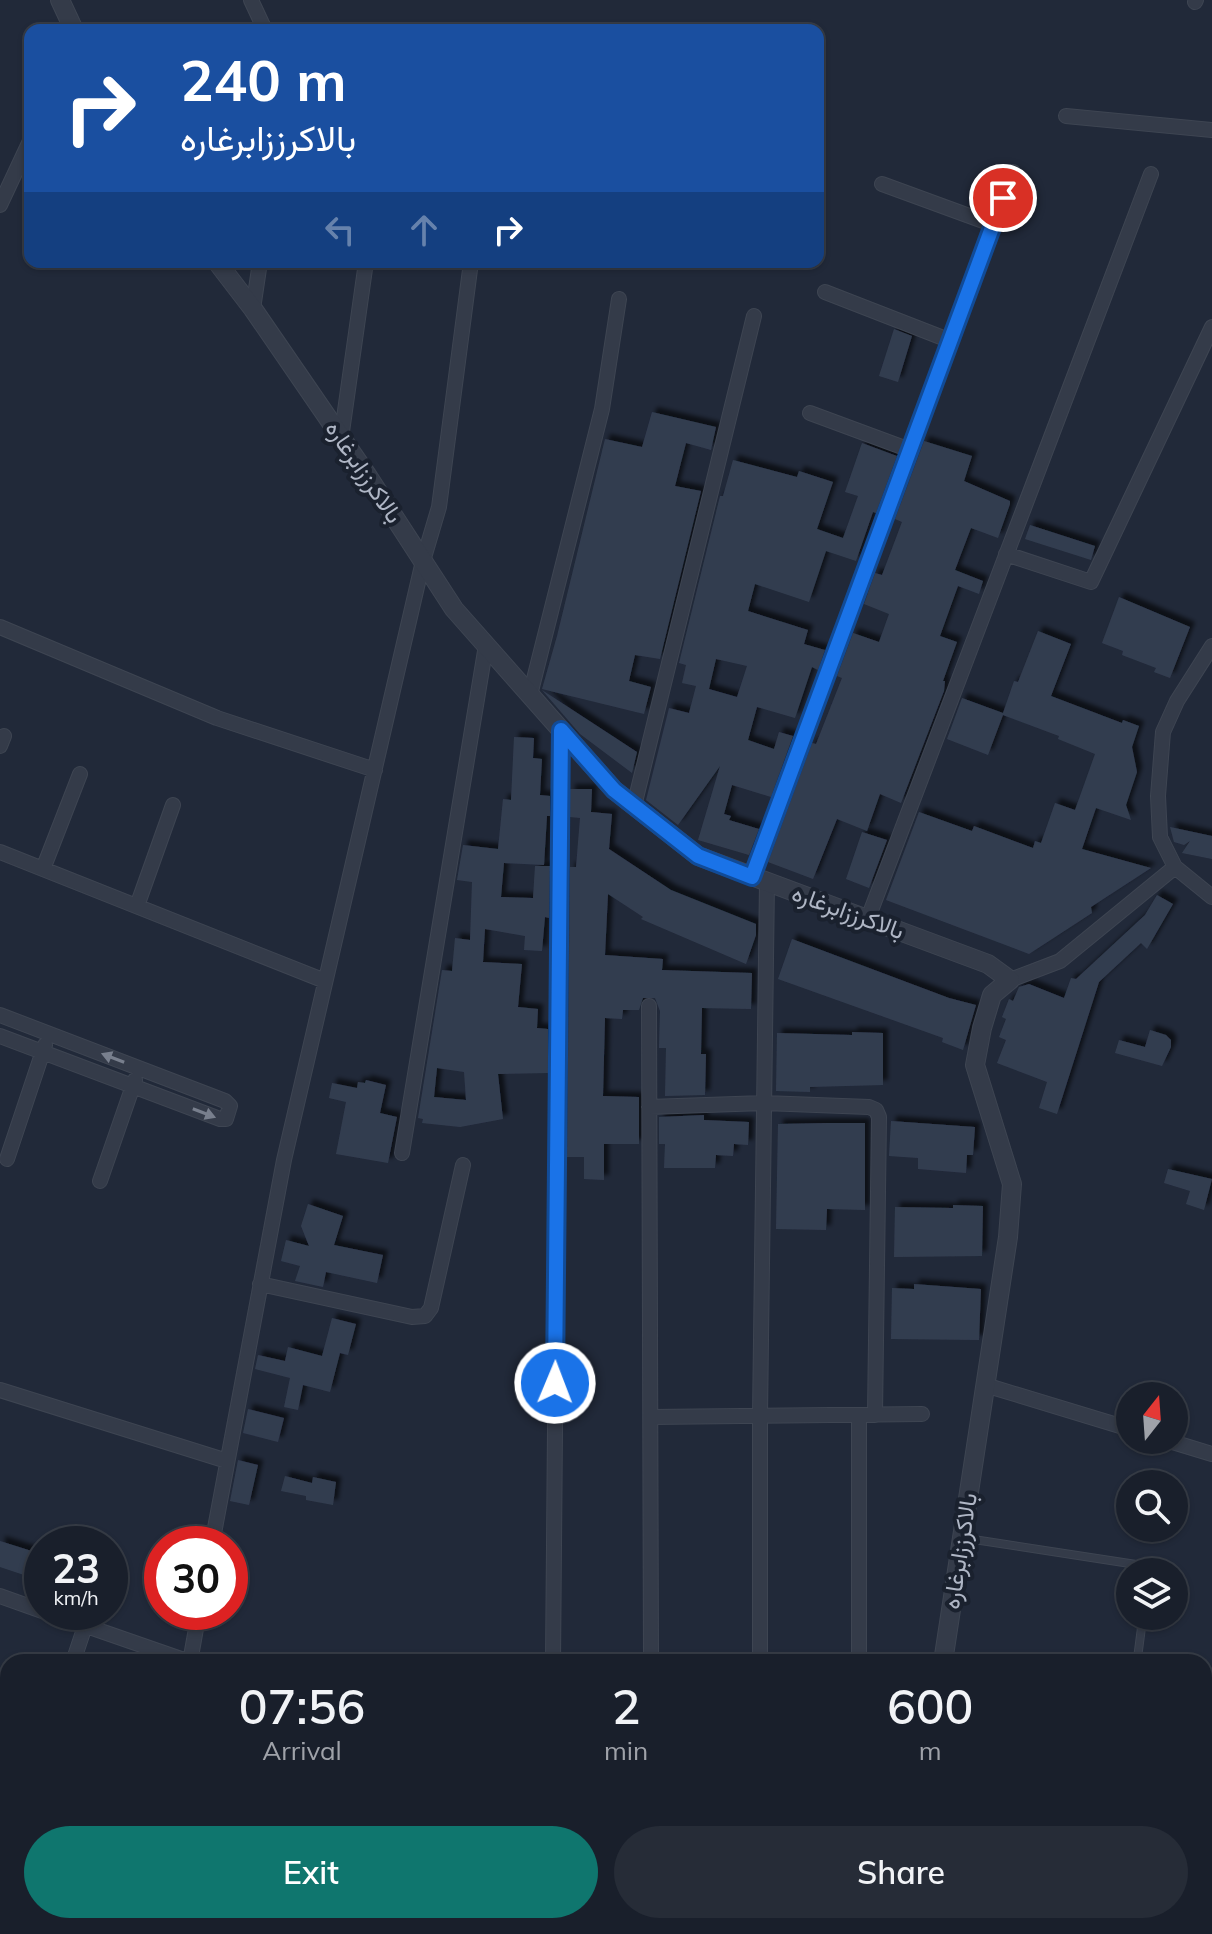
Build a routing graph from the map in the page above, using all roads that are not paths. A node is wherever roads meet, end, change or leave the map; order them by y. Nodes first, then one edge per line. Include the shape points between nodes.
1 (60, 0) edge
2 (251, 0) edge
3 (71, 24) edge
4 (262, 24) edge
5 (1066, 116) dead end
6 (1212, 130) edge
7 (24, 154) edge
8 (1013, 172) dead end
9 (1151, 174) dead end
10 (882, 184) dead end
11 (0, 205) edge
12 (994, 225) junction
13 (222, 268) edge
14 (259, 268) edge
15 (365, 268) edge
16 (470, 268) edge
17 (825, 292) dead end
18 (619, 299) dead end
19 (253, 309) junction
20 (754, 316) dead end
21 (1212, 327) edge
22 (951, 341) junction
23 (810, 413) dead end
24 (341, 439) junction
25 (910, 450) junction
26 (1006, 554) junction
27 (423, 561) junction
28 (0, 627) edge
29 (486, 645) junction
30 (1212, 646) edge
31 (530, 695) junction
32 (561, 730) junction
33 (375, 770) junction
34 (80, 774) dead end
35 (173, 805) dead end
36 (634, 806) junction
37 (0, 852) edge
38 (1175, 867) junction
39 (43, 869) junction
40 (759, 880) junction
41 (1212, 897) edge
42 (137, 906) junction
43 (867, 921) junction
44 (1010, 980) junction
45 (325, 981) junction
46 (649, 1006) dead end
47 (0, 1015) edge
48 (49, 1034) junction
49 (0, 1036) edge
50 (42, 1052) junction
51 (139, 1068) junction
52 (183, 1085) junction
53 (133, 1086) junction
54 (177, 1103) junction
55 (764, 1103) junction
56 (649, 1107) junction
57 (402, 1153) dead end
58 (7, 1159) dead end
59 (463, 1165) dead end
60 (100, 1181) dead end
61 (260, 1284) junction
62 (985, 1385) junction
63 (0, 1390) edge
64 (922, 1414) dead end
65 (859, 1415) junction
66 (875, 1415) junction
67 (760, 1416) junction
68 (651, 1417) junction
69 (1116, 1425) edge
70 (1188, 1447) edge
71 (1212, 1454) edge
72 (227, 1461) junction
73 (215, 1526) edge
74 (962, 1538) junction
75 (1116, 1561) edge
76 (0, 1596) edge
77 (24, 1604) edge
78 (84, 1630) edge
79 (97, 1630) edge
80 (196, 1630) edge
81 (1141, 1630) edge
82 (76, 1654) edge
83 (167, 1654) edge
84 (191, 1654) edge
85 (553, 1654) edge
86 (651, 1654) edge
87 (760, 1654) edge
88 (859, 1654) edge
89 (944, 1654) edge
90 (1138, 1654) edge

1 - 3 street
2 - 4 street
5 - 6 street
7 - 11 street
8 - 12 street
9 - 26 street
10 - 12 street
12 - 22 street
13 - 19 street, بالاکرززابرغاره
14 - 19 street
15 - 24 street
16 - 27 street via 439,507
17 - 22 street
18 - 31 street via 602,409
19 - 24 street, بالاکرززابرغاره
20 - 36 street
21 - 26 street via 1091,582
22 - 25 street
23 - 25 street
24 - 27 street, بالاکرززابرغاره
25 - 40 street
26 - 43 street
27 - 29 street, بالاکرززابرغاره
27 - 33 street
28 - 33 street via 217,718
29 - 31 street, بالاکرززابرغاره
29 - 57 street
30 - 38 street via 1163,732 1160,837
31 - 32 street, بالاکرززابرغاره
32 - 36 street, بالاکرززابرغاره
32 - 85 street
33 - 45 street
34 - 39 street
35 - 42 street
36 - 40 street, بالاکرززابرغاره via 698,856
37 - 39 street
38 - 41 street
38 - 44 street via 1060,961
39 - 42 street
40 - 43 street, بالاکرززابرغاره
40 - 55 street
42 - 45 street
43 - 44 street, بالاکرززابرغاره via 988,964
44 - 62 street, بالاکرززابرغاره via 992,995 975,1065 1012,1184
45 - 61 street
46 - 56 street
47 - 48 street
48 - 50 street
51 -> 48 street
49 - 50 street
50 - 53 street
50 - 58 street
51 - 52 street
51 - 53 street
52 - 54 street
54 -> 52 street via 220,1119 230,1113 225,1101
53 - 54 street
53 - 60 street
55 - 56 street
55 - 66 street via 869,1107 879,1117
55 - 67 street
56 - 68 street
59 - 61 street via 425,1316
61 - 72 street
62 - 69 street
62 - 74 street, بالاکرززابرغاره
63 - 72 street
64 - 66 street
65 - 66 street
65 - 67 street
65 - 88 street
67 - 68 street
67 - 87 street
68 - 86 street
70 - 71 street
72 - 73 street
74 - 75 lane
74 - 89 street, بالاکرززابرغاره
76 - 77 street
78 - 82 street
79 - 83 street
80 - 84 street
81 - 90 lane

